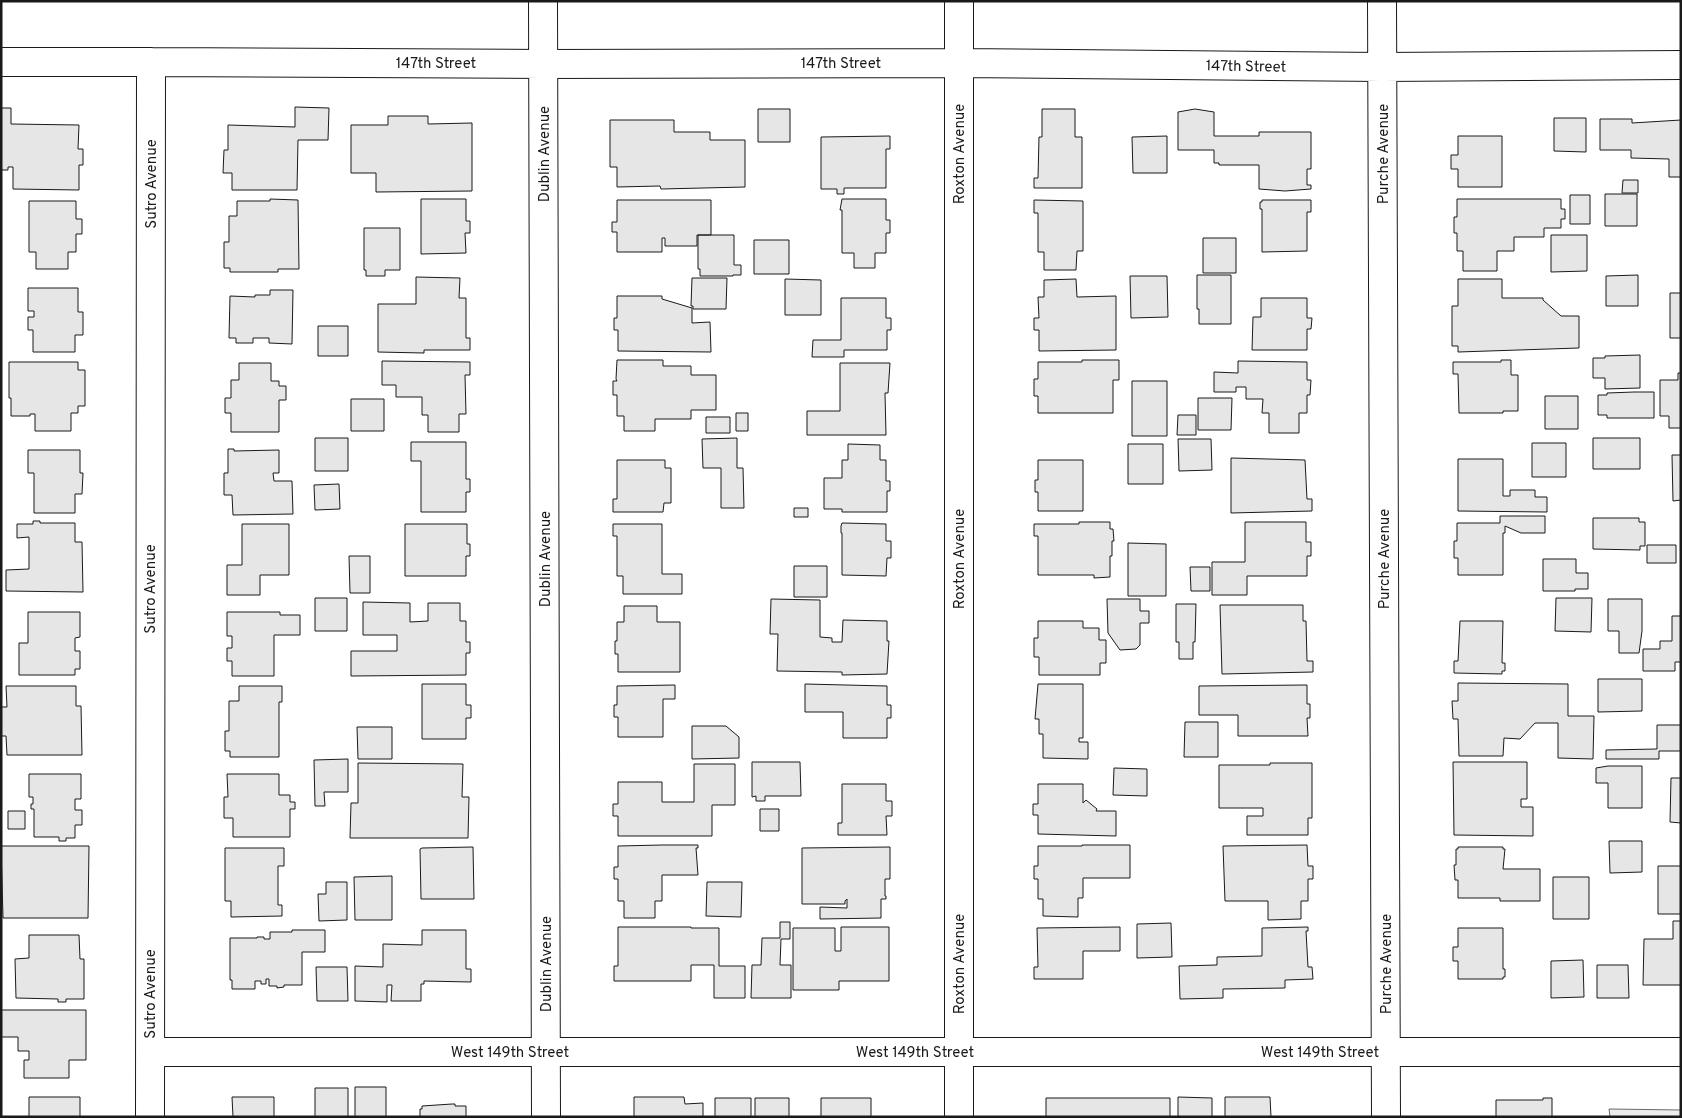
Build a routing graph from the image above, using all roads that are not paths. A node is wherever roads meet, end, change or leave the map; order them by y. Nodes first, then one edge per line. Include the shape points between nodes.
1 (543, 1) edge
2 (959, 1) edge
3 (1382, 1) edge
4 (1, 62) edge
5 (151, 62) junction
6 (959, 63) junction
7 (543, 64) junction
8 (1681, 65) edge
9 (1382, 67) junction
10 (150, 1052) junction
11 (546, 1052) junction
12 (959, 1052) junction
13 (1386, 1052) junction
14 (1681, 1052) edge
15 (150, 1117) edge
16 (546, 1117) edge
17 (959, 1117) edge
18 (1386, 1117) edge

1 - 7 street, Dublin Avenue
2 - 6 street, Roxton Avenue
3 - 9 street, Purche Avenue
4 - 5 street, 147th Street
5 - 7 street, 147th Street
5 - 10 street, Sutro Avenue
6 - 7 street, 147th Street
6 - 9 street, 147th Street
6 - 12 street, Roxton Avenue
7 - 11 street, Dublin Avenue
8 - 9 street, 147th Street
9 - 13 street, Purche Avenue
10 - 11 street, West 149th Street
10 - 15 street, Sutro Avenue
11 - 12 street, West 149th Street
11 - 16 street, Dublin Avenue
12 - 13 street, West 149th Street
12 - 17 street, Roxton Avenue
13 - 14 street, West 149th Street
13 - 18 street, Purche Avenue

